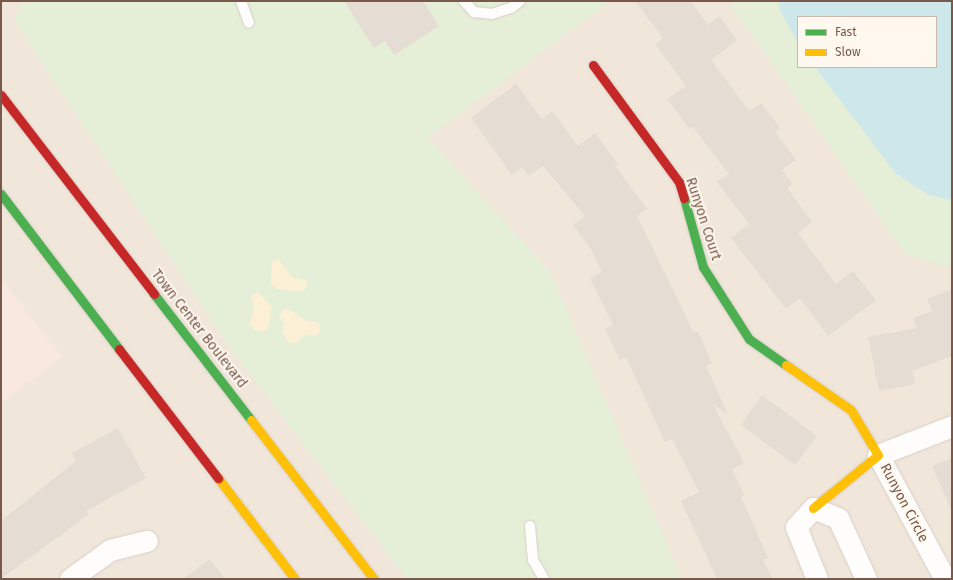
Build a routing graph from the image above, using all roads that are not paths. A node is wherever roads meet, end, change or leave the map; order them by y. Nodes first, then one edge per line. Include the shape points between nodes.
1 (241, 1) edge
2 (464, 1) edge
3 (520, 1) edge
4 (249, 23) dead end
5 (593, 65) dead end
6 (1, 95) edge
7 (1, 194) edge
8 (952, 426) edge
9 (878, 455) junction
10 (813, 508) junction
11 (530, 526) dead end
12 (147, 541) dead end
13 (70, 579) edge
14 (295, 579) edge
15 (374, 579) edge
16 (544, 579) edge
17 (817, 579) edge
18 (866, 579) edge
19 (945, 579) edge

1 - 4 lane
2 - 3 lane via 474,12 492,14 511,8
5 - 9 main road, Runyon Court via 679,182 703,267 749,339 851,410
6 - 15 main road, Town Center Boulevard
7 - 14 main road
8 - 9 street, Runyon Circle
9 - 10 main road
9 - 19 street, Runyon Circle
10 - 17 street via 796,527
10 - 18 street via 838,518
11 - 16 lane via 532,560
12 - 13 street via 110,550

